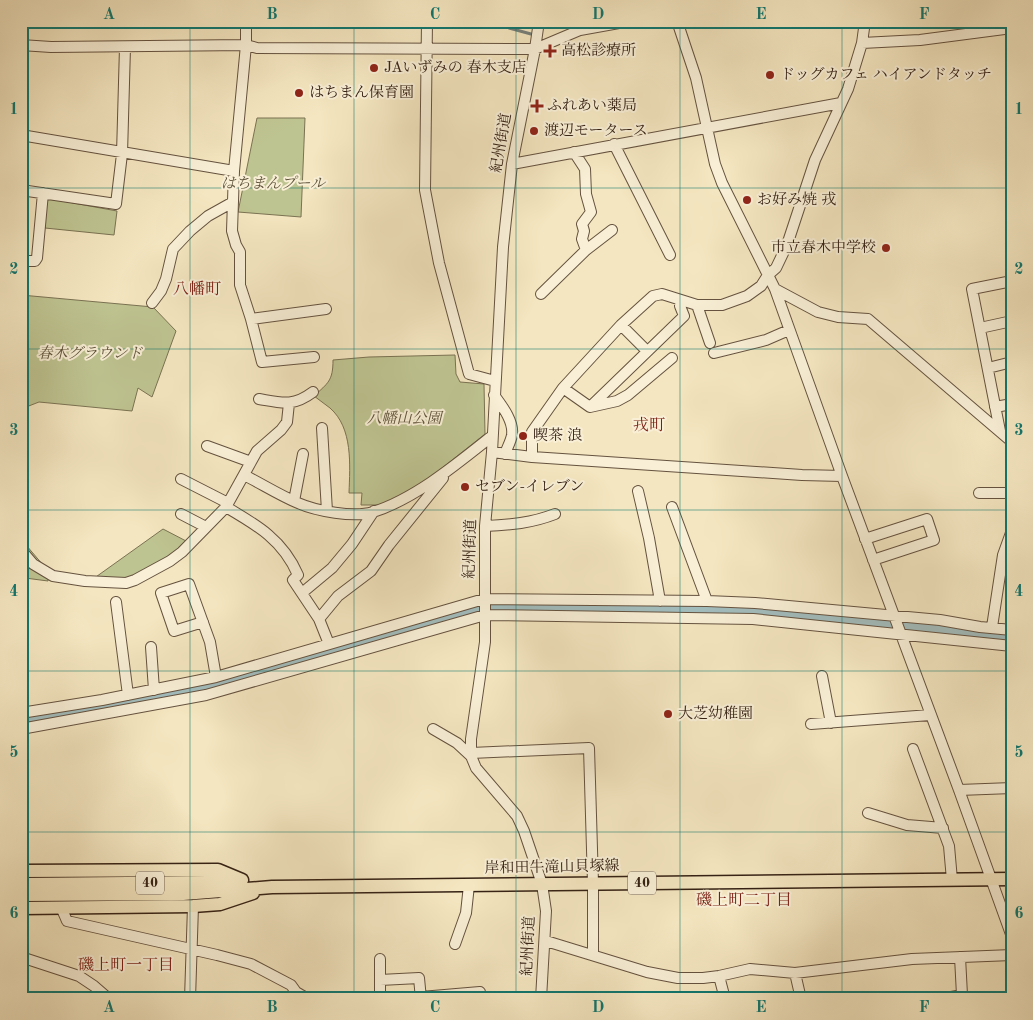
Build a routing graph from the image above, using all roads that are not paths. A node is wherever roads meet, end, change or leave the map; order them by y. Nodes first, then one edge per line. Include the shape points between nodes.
1 (246, 21) edge
2 (427, 21) edge
3 (539, 21) edge
4 (630, 21) edge
5 (677, 21) edge
6 (866, 21) edge
7 (1012, 28) edge
8 (862, 43) junction
9 (21, 45) edge
10 (246, 46) junction
11 (125, 47) junction
12 (427, 47) junction
13 (535, 49) junction
14 (841, 103) junction
15 (707, 127) junction
16 (21, 135) edge
17 (614, 144) junction
18 (574, 152) junction
19 (122, 154) junction
20 (512, 164) junction
21 (234, 171) junction
22 (21, 190) edge
23 (43, 193) junction
24 (233, 202) junction
25 (612, 230) dead end
26 (586, 250) junction
27 (670, 255) dead end
28 (21, 261) edge
29 (768, 275) junction
30 (1012, 281) edge
31 (775, 289) junction
32 (541, 294) dead end
33 (681, 300) junction
34 (152, 303) dead end
35 (697, 304) junction
36 (326, 309) dead end
37 (251, 320) junction
38 (1012, 321) edge
39 (621, 325) junction
40 (980, 328) junction
41 (789, 330) junction
42 (710, 343) dead end
43 (647, 352) junction
44 (714, 354) dead end
45 (314, 357) dead end
46 (672, 358) dead end
47 (1012, 362) edge
48 (988, 368) junction
49 (495, 381) junction
50 (563, 388) junction
51 (313, 392) dead end
52 (494, 395) junction
53 (259, 399) dead end
54 (288, 403) junction
55 (1012, 404) edge
56 (590, 406) junction
57 (995, 407) junction
58 (322, 428) dead end
59 (1000, 431) junction
60 (492, 436) junction
61 (1012, 442) edge
62 (207, 446) dead end
63 (492, 452) junction
64 (303, 454) dead end
65 (505, 454) junction
66 (532, 457) junction
67 (251, 462) junction
68 (450, 469) junction
69 (244, 475) junction
70 (842, 476) junction
71 (181, 479) dead end
72 (638, 491) dead end
73 (979, 493) dead end
74 (1012, 493) edge
75 (294, 501) junction
76 (227, 505) junction
77 (672, 508) dead end
78 (327, 511) junction
79 (374, 511) junction
80 (181, 514) dead end
81 (555, 514) dead end
82 (485, 526) junction
83 (206, 527) junction
84 (1012, 530) edge
85 (865, 539) junction
86 (21, 550) edge
87 (872, 560) junction
88 (302, 593) junction
89 (660, 601) junction
90 (707, 601) junction
91 (116, 602) dead end
92 (485, 608) junction
93 (894, 618) junction
94 (319, 619) junction
95 (202, 622) junction
96 (992, 627) junction
97 (1012, 630) edge
98 (899, 632) junction
99 (329, 644) junction
100 (1012, 646) edge
101 (151, 647) dead end
102 (822, 676) dead end
103 (216, 677) junction
104 (154, 690) junction
105 (128, 695) junction
106 (102, 700) junction
107 (21, 713) edge
108 (104, 714) junction
109 (930, 715) junction
110 (831, 723) junction
111 (810, 724) dead end
112 (21, 729) edge
113 (433, 730) dead end
114 (913, 748) dead end
115 (471, 754) junction
116 (1012, 788) edge
117 (959, 790) junction
118 (868, 813) dead end
119 (943, 828) junction
120 (21, 871) edge
121 (990, 879) junction
122 (1012, 879) edge
123 (952, 880) junction
124 (247, 882) junction
125 (542, 884) junction
126 (593, 884) junction
127 (469, 885) junction
128 (272, 887) junction
129 (25, 890) edge
130 (193, 906) junction
131 (61, 907) junction
132 (21, 908) edge
133 (1012, 937) edge
134 (546, 941) junction
135 (455, 944) dead end
136 (191, 950) junction
137 (593, 955) junction
138 (1012, 955) edge
139 (21, 957) edge
140 (960, 957) junction
141 (380, 959) dead end
142 (795, 973) junction
143 (719, 976) junction
144 (380, 980) junction
145 (480, 992) dead end
146 (421, 998) edge
147 (109, 999) edge
148 (190, 999) edge
149 (308, 999) edge
150 (380, 999) edge
151 (541, 999) edge
152 (725, 999) edge
153 (801, 999) edge
154 (941, 999) edge

1 - 10 street
2 - 12 street
3 - 13 street, 紀州街道
4 - 13 street via 580,30
5 - 15 street via 696,78
6 - 8 street
7 - 8 street via 920,40
8 - 14 street
9 - 11 street
10 - 11 street
10 - 12 street
10 - 21 street
11 - 19 street
12 - 13 street
12 - 49 street via 426,190 439,263 469,374
13 - 20 street, 紀州街道
14 - 15 street
14 - 29 street via 815,160 787,245 776,268
15 - 17 street
15 - 29 street via 722,183
16 - 19 street
17 - 18 street
17 - 27 street
18 - 20 street
18 - 26 street via 585,169 591,212 582,224
19 - 21 street
19 - 23 street via 116,204
20 - 49 street, 紀州街道
21 - 24 street
22 - 23 street
23 - 28 street via 37,258 35,261
24 - 34 street via 208,216 173,249 166,279
24 - 37 street via 232,232 240,252 240,285
25 - 26 street
26 - 32 street
29 - 31 street
29 - 35 street via 761,286 747,296 722,305
30 - 40 street via 972,289
31 - 41 street
31 - 59 street via 818,312 868,319
33 - 35 street
33 - 39 street via 662,294 654,296
33 - 43 street via 684,316
35 - 42 street
36 - 37 street
37 - 45 street via 262,362
38 - 40 street
39 - 43 street
39 - 50 street
40 - 48 street
41 - 44 street via 766,340
41 - 70 street
43 - 56 street
46 - 56 street via 628,395 617,401
47 - 48 street
48 - 57 street
49 - 52 street, 紀州街道
50 - 56 street
50 - 66 street via 532,432
51 - 54 street via 303,400
52 - 60 street, 紀州街道
52 - 65 street via 512,427
53 - 54 street
54 - 67 street via 287,422 257,451
55 - 57 street
57 - 59 street
58 - 78 street
59 - 61 street
60 - 63 street, 紀州街道
60 - 68 street
62 - 67 street
63 - 65 street
63 - 82 street, 紀州街道
64 - 75 street
65 - 66 street
66 - 70 street
67 - 69 street
68 - 79 street via 395,503
68 - 94 street via 371,570 338,596
69 - 75 street
69 - 76 street
70 - 85 street
71 - 76 street
72 - 89 street
73 - 74 street
75 - 78 street
76 - 83 street
76 - 88 street via 260,527 290,557 298,575 293,580
77 - 90 street
78 - 79 street via 338,514
79 - 88 street via 332,568
80 - 83 street
81 - 82 street via 528,523
82 - 92 street, 紀州街道
83 - 86 street via 170,561 126,582 53,576 33,564
84 - 96 street via 1002,555
85 - 87 street
85 - 87 street via 926,519 934,540
87 - 93 street
88 - 94 street
89 - 90 street
89 - 92 street
90 - 93 street
91 - 105 street
92 - 98 street via 753,619
92 - 99 street
92 - 108 street via 206,695
92 - 115 street, 紀州街道 via 485,642
93 - 96 street
93 - 98 street
94 - 99 street
95 - 95 street via 189,584 161,593 174,631
95 - 103 street via 210,642
96 - 97 street
98 - 100 street
98 - 109 street
99 - 103 street
101 - 104 street
102 - 110 street
103 - 104 street
104 - 105 street
105 - 106 street
106 - 107 street
106 - 108 street
108 - 112 street
109 - 110 street
109 - 117 street
110 - 111 street
113 - 115 street
114 - 119 street
115 - 125 street, 紀州街道 via 476,768 517,816
115 - 126 street via 589,748
116 - 117 street
117 - 121 street
118 - 119 street via 907,826
119 - 123 street via 949,846
120 - 124 main road via 218,870
121 - 122 main road, 岸和田牛滝山貝塚線 / 40
121 - 123 main road, 岸和田牛滝山貝塚線 / 40
121 - 133 street
123 - 126 main road, 岸和田牛滝山貝塚線 / 40
124 - 128 main road, 岸和田牛滝山貝塚線 / 40
124 - 129 main road, 岸和田牛滝山貝塚線 / 40
125 - 126 main road, 岸和田牛滝山貝塚線 / 40
125 - 127 main road, 岸和田牛滝山貝塚線 / 40
125 - 134 street, 紀州街道
126 - 137 street
127 - 128 main road, 岸和田牛滝山貝塚線 / 40
127 - 135 street via 466,913
128 - 129 main road, 岸和田牛滝山貝塚線 / 40 via 183,894
128 - 130 main road via 220,904
130 - 131 main road
130 - 136 street
131 - 132 main road
131 - 136 street via 67,922
134 - 137 street
134 - 151 street, 紀州街道
136 - 148 street
136 - 149 street via 251,964 291,985
137 - 143 street via 678,978
138 - 140 street
139 - 147 street via 79,976
140 - 142 street via 912,959
140 - 154 street via 962,995
141 - 144 street
142 - 143 street via 750,969
142 - 153 street
143 - 152 street
144 - 146 street via 420,978
144 - 150 street
145 - 146 street

